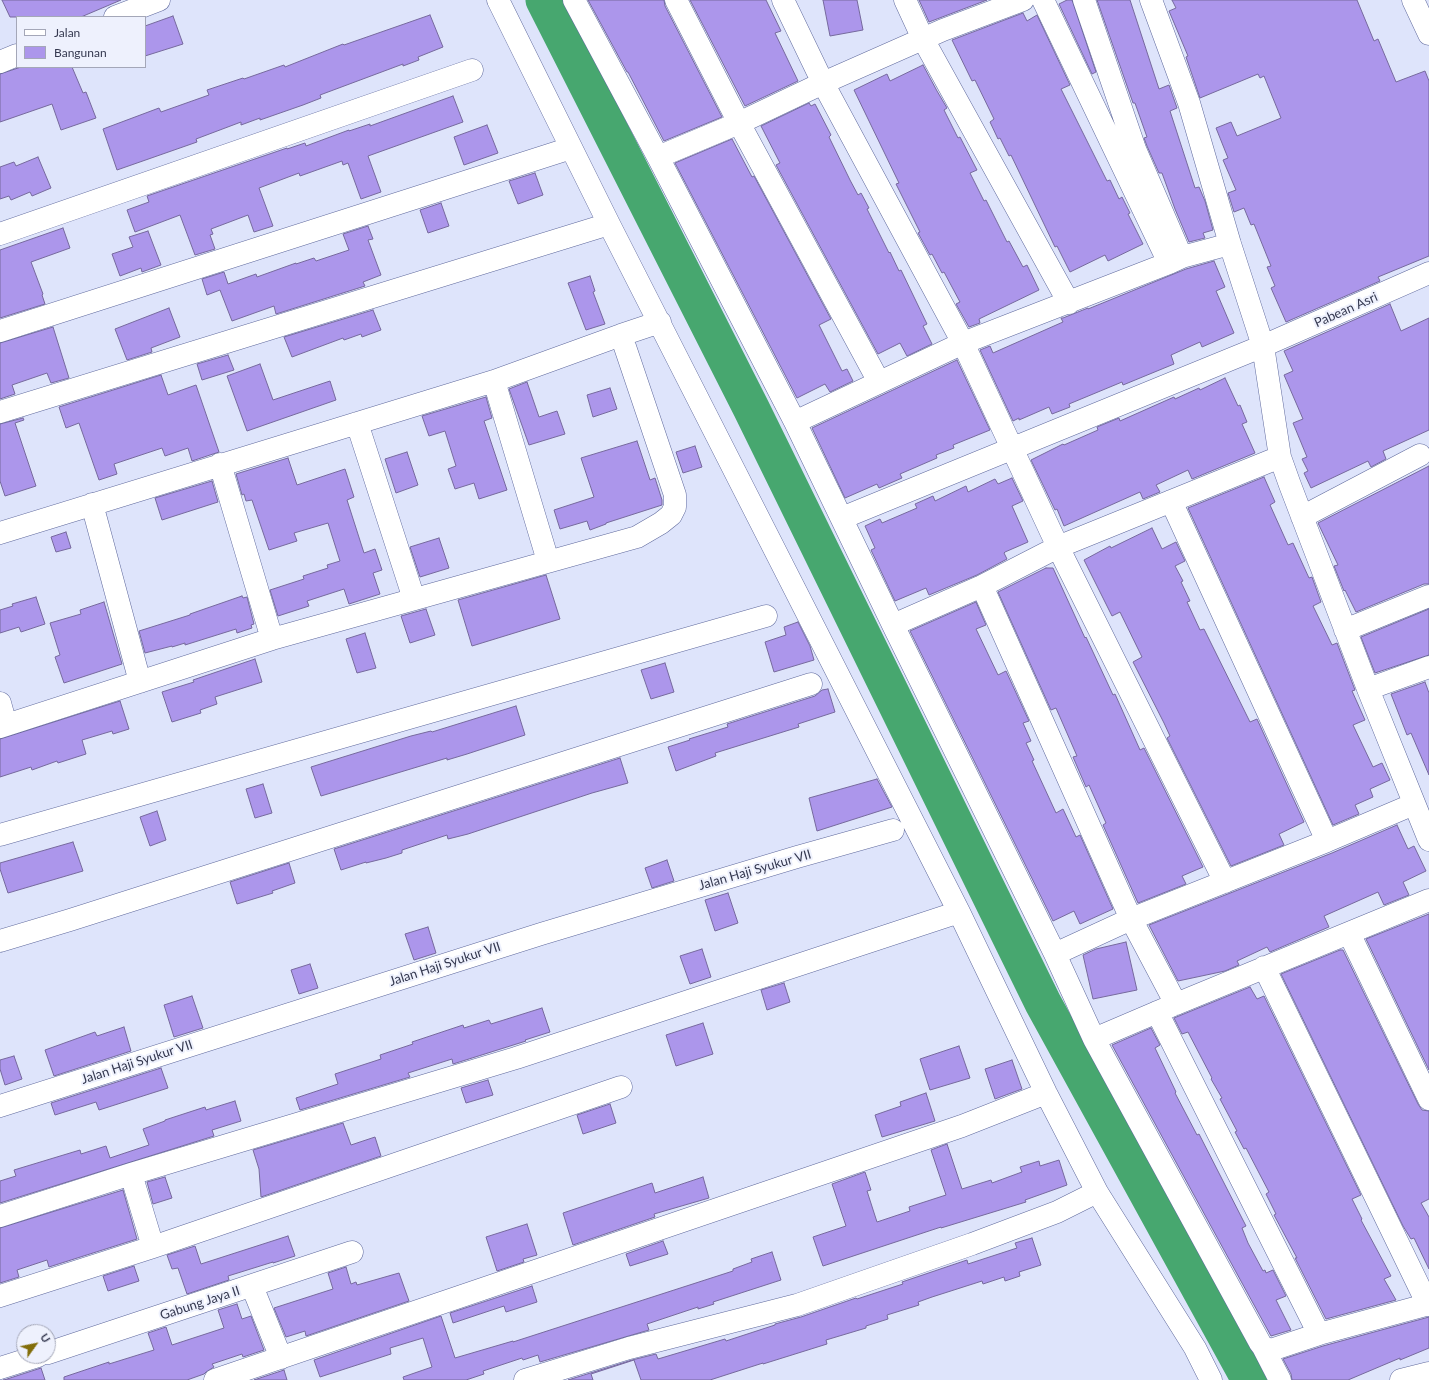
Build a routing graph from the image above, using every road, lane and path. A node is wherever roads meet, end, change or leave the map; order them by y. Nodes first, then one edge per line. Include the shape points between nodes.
1 (159, 0) edge
2 (498, 0) edge
3 (574, 0) edge
4 (676, 0) edge
5 (783, 0) edge
6 (905, 0) edge
7 (1023, 0) edge
8 (1043, 0) edge
9 (1084, 0) edge
10 (1151, 0) edge
11 (1413, 0) edge
12 (118, 16) edge
13 (1429, 34) edge
14 (923, 39) junction
15 (16, 55) edge
16 (0, 62) edge
17 (472, 70) dead end
18 (823, 84) junction
19 (739, 123) junction
20 (571, 148) junction
21 (658, 157) junction
22 (609, 224) junction
23 (0, 234) edge
24 (1230, 244) junction
25 (1175, 260) junction
26 (1429, 273) edge
27 (1069, 303) junction
28 (660, 322) junction
29 (0, 331) edge
30 (621, 335) junction
31 (963, 343) junction
32 (1264, 346) junction
33 (494, 381) junction
34 (879, 382) junction
35 (0, 412) edge
36 (795, 422) junction
37 (357, 423) junction
38 (1012, 449) junction
39 (1420, 455) dead end
40 (1280, 457) junction
41 (220, 464) junction
42 (1171, 501) junction
43 (92, 504) junction
44 (1302, 517) junction
45 (842, 518) junction
46 (0, 533) edge
47 (1058, 547) junction
48 (548, 561) junction
49 (982, 586) junction
50 (1429, 596) edge
51 (414, 599) junction
52 (766, 616) dead end
53 (893, 625) junction
54 (1345, 630) junction
55 (272, 639) junction
56 (1429, 667) edge
57 (140, 682) junction
58 (811, 684) dead end
59 (1368, 688) junction
60 (0, 703) edge
61 (3, 726) edge
62 (1414, 804) junction
63 (893, 830) dead end
64 (0, 835) edge
65 (1429, 840) edge
66 (1327, 841) junction
67 (1226, 882) junction
68 (1429, 900) edge
69 (959, 912) junction
70 (1131, 919) junction
71 (1348, 933) junction
72 (0, 941) edge
73 (1055, 954) junction
74 (1264, 967) junction
75 (1167, 1008) junction
76 (1094, 1039) junction
77 (621, 1087) dead end
78 (1046, 1093) junction
79 (1429, 1100) edge
80 (0, 1106) edge
81 (131, 1174) junction
82 (1097, 1192) junction
83 (0, 1216) edge
84 (153, 1247) junction
85 (352, 1252) dead end
86 (252, 1286) junction
87 (0, 1296) edge
88 (1428, 1305) edge
89 (1319, 1334) junction
90 (1263, 1347) junction
91 (56, 1350) edge
92 (281, 1358) junction
93 (16, 1363) edge
94 (0, 1368) edge
95 (1429, 1372) edge
96 (215, 1380) edge
97 (525, 1380) edge
98 (1211, 1380) edge
99 (1280, 1380) edge
100 (1401, 1380) edge

1 - 12 street
2 - 20 street
3 - 21 street
4 - 19 street
5 - 18 street
6 - 14 street
7 - 14 street
8 - 25 street
9 - 25 street
10 - 24 street via 1189,103
11 - 13 street
14 - 18 street
14 - 27 street
15 - 16 street
17 - 23 street
18 - 19 street
18 - 31 street
19 - 21 street
19 - 34 street
20 - 22 street
20 - 29 street
21 - 36 street
22 - 28 street
22 - 35 street
24 - 25 street
24 - 32 street
25 - 27 street
26 - 32 street, Pabean Asri
27 - 31 street
28 - 30 street
28 - 69 street
30 - 33 street
30 - 48 street via 675,496 675,507 661,523 637,536
31 - 34 street
31 - 38 street
32 - 38 street, Pabean Asri
32 - 40 street
33 - 37 street
33 - 48 street
34 - 36 street
36 - 45 street
37 - 41 street
37 - 51 street
38 - 45 street, Pabean Asri
38 - 47 street
39 - 44 street
40 - 42 street
40 - 44 street
41 - 43 street
41 - 55 street
42 - 47 street
42 - 66 street
43 - 46 street
43 - 57 street
44 - 54 street
45 - 53 street
47 - 49 street
47 - 67 street
48 - 51 street
49 - 53 street
49 - 70 street
50 - 54 street
51 - 55 street
52 - 64 street
53 - 73 street
54 - 59 street
55 - 57 street
56 - 59 street
57 - 61 street
58 - 72 street
59 - 62 street
60 - 61 street
62 - 65 street
62 - 66 street
63 - 80 street, Jalan Haji Syukur VII via 541,934
66 - 67 street
67 - 70 street
68 - 71 street
69 - 78 street
69 - 81 street via 516,1058
70 - 73 street
70 - 75 street
71 - 74 street
71 - 79 street
73 - 76 street
74 - 75 street
74 - 88 street
75 - 76 street
75 - 89 street
76 - 90 street
77 - 84 street
78 - 82 street
78 - 92 street via 962,1126
81 - 83 street
81 - 84 street
82 - 97 street via 1057,1212 965,1247 797,1304 629,1348
82 - 98 street via 1195,1348
84 - 87 street
85 - 86 street, Gabung Jaya II
86 - 91 street, Gabung Jaya II
86 - 92 street
88 - 89 street
89 - 90 street via 1272,1350
90 - 99 street
92 - 96 street
93 - 94 street
95 - 100 street

